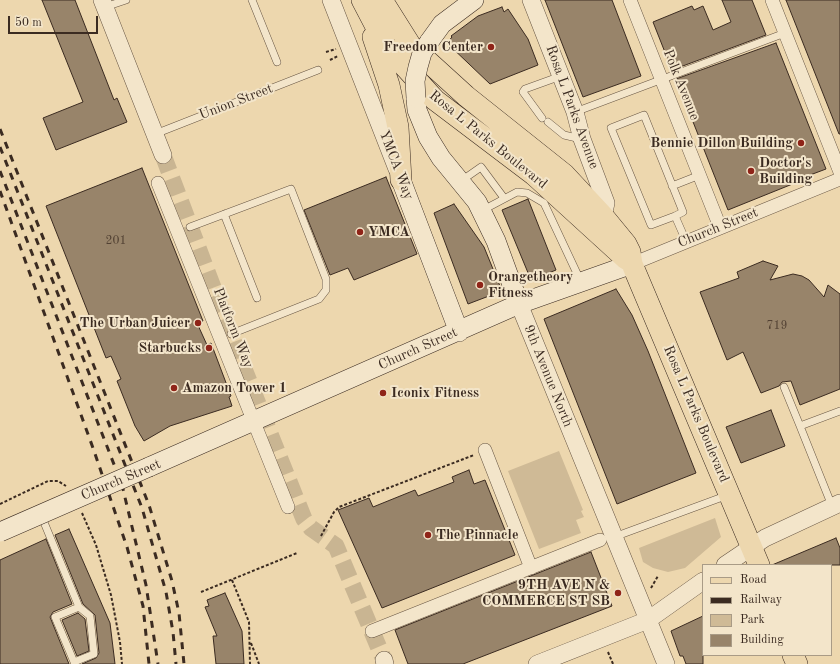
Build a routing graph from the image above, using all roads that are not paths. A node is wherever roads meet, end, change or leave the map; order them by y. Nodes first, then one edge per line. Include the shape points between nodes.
1 (126, 0) edge
2 (252, 0) edge
3 (331, 0) edge
4 (362, 0) edge
5 (382, 0) edge
6 (474, 0) edge
7 (532, 0) edge
8 (630, 0) edge
9 (772, 0) edge
10 (104, 4) edge
11 (785, 33) junction
12 (277, 62) dead end
13 (318, 70) dead end
14 (561, 76) junction
15 (662, 79) junction
16 (575, 112) junction
17 (542, 118) dead end
18 (548, 122) dead end
19 (155, 134) junction
20 (582, 139) junction
21 (163, 155) tunnel mouth
22 (840, 172) edge
23 (700, 175) junction
24 (840, 179) edge
25 (401, 180) junction
26 (461, 181) junction
27 (154, 185) dead end
28 (672, 186) junction
29 (504, 198) junction
30 (481, 211) junction
31 (224, 214) junction
32 (603, 216) junction
33 (675, 216) junction
34 (190, 226) dead end
35 (720, 227) junction
36 (686, 241) junction
37 (632, 264) junction
38 (581, 282) junction
39 (257, 298) dead end
40 (519, 304) junction
41 (459, 332) junction
42 (231, 334) dead end
43 (784, 387) dead end
44 (840, 411) edge
45 (254, 422) junction
46 (800, 426) junction
47 (485, 450) road end
48 (729, 495) junction
49 (836, 505) edge
50 (288, 507) dead end
51 (40, 514) junction
52 (0, 532) edge
53 (607, 538) junction
54 (755, 556) edge
55 (728, 564) edge
56 (531, 568) junction
57 (702, 582) edge
58 (79, 607) junction
59 (648, 620) junction
60 (372, 631) dead end
61 (537, 664) edge
62 (666, 664) edge

1 - 10 lane
2 - 12 lane
3 - 25 street, YMCA Way
4 - 25 main road via 389,85 397,120
4 - 37 main road, Rosa L Parks Boulevard via 386,46 435,100 534,175
5 - 32 main road, Rosa L Parks Boulevard via 411,46 466,96 564,174
6 - 26 main road, 9th Avenue North, bridge via 442,24 428,42 422,53 415,81 417,110 428,137 441,158
7 - 14 street, Rosa L Parks Avenue
8 - 15 street, Polk Avenue
9 - 11 street
10 - 19 street
11 - 15 lane
11 - 22 street
13 - 19 lane, Union Street
14 - 16 street, Rosa L Parks Avenue
14 - 17 lane via 523,92
15 - 16 lane
15 - 23 street, Polk Avenue
16 - 20 street, Rosa L Parks Avenue
18 - 20 lane via 564,135
19 - 21 street
20 - 32 street, Rosa L Parks Avenue via 606,203
23 - 28 lane
23 - 35 street, Polk Avenue
24 - 35 street, Church Street
25 - 41 main road, YMCA Way
26 - 29 lane via 481,167
26 - 30 main road, 9th Avenue North
27 - 45 street, Platform Way via 191,281
28 - 33 lane via 683,212
28 - 33 lane via 644,115 611,128 651,225
29 - 30 lane
29 - 38 lane via 522,192 544,203
30 - 40 main road, 9th Avenue North via 500,247
31 - 34 lane
31 - 39 lane
31 - 42 lane via 291,188 326,279 326,290 319,299
32 - 37 main road, Rosa L Parks Boulevard via 626,244
33 - 36 lane
35 - 36 street, Church Street
36 - 37 street, Church Street
37 - 38 main road, Church Street
37 - 48 main road, Rosa L Parks Boulevard
38 - 40 main road, Church Street
40 - 41 main road, Church Street
40 - 53 street, 9th Avenue North
41 - 45 main road, Church Street
43 - 46 lane
44 - 46 lane
45 - 50 street, Platform Way
45 - 51 main road, Church Street, bridge
46 - 49 lane
47 - 56 street
48 - 53 lane
48 - 54 main road, Rosa L Parks Boulevard
49 - 54 street
51 - 52 main road, Church Street, bridge
51 - 58 lane
53 - 56 street
53 - 59 street, 9th Avenue North
54 - 55 street
56 - 60 street
57 - 59 street
58 - 58 lane via 55,617 74,662 94,654 90,616
59 - 61 street
59 - 62 street, 9th Avenue North

